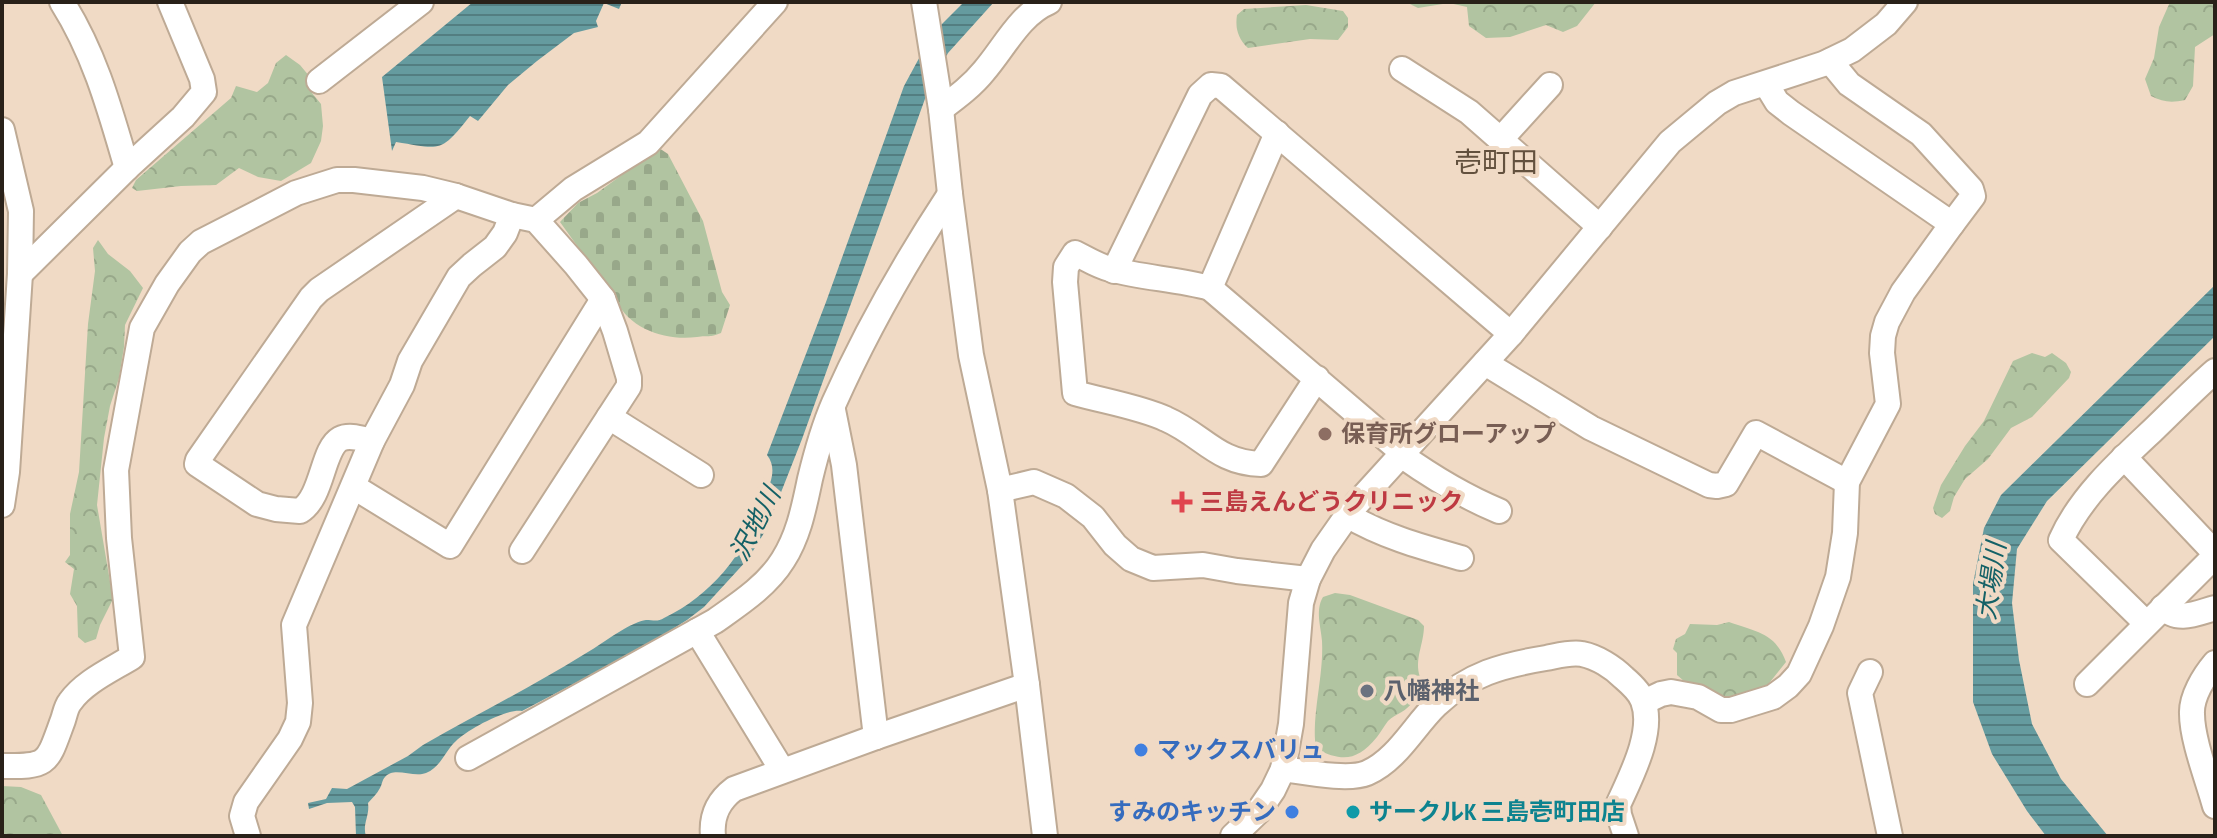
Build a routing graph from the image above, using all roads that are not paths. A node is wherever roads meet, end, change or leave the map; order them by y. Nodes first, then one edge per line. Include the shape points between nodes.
1 (62, 2) edge
2 (170, 2) edge
3 (421, 2) edge
4 (775, 2) edge
5 (924, 2) edge
6 (1049, 2) edge
7 (1905, 2) edge
8 (1830, 61) junction
9 (1402, 69) dead end
10 (319, 81) dead end
11 (1766, 84) junction
12 (1550, 85) dead end
13 (939, 98) junction
14 (2, 130) edge
15 (1277, 133) junction
16 (1501, 139) junction
17 (127, 168) junction
18 (950, 194) junction
19 (456, 196) junction
20 (524, 218) junction
21 (1952, 224) junction
22 (1600, 227) junction
23 (1114, 271) junction
24 (20, 274) junction
25 (1210, 288) junction
26 (603, 299) junction
27 (1511, 334) junction
28 (1485, 363) junction
29 (1317, 378) junction
30 (2211, 382) edge
31 (833, 407) junction
32 (609, 417) junction
33 (372, 441) junction
34 (1402, 454) junction
35 (2124, 457) junction
36 (701, 475) dead end
37 (1847, 482) junction
38 (354, 487) junction
39 (1000, 490) junction
40 (2, 505) edge
41 (1499, 511) dead end
42 (1347, 515) junction
43 (522, 551) dead end
44 (2215, 554) edge
45 (1461, 558) dead end
46 (1308, 579) junction
47 (2215, 608) edge
48 (2154, 615) junction
49 (697, 631) junction
50 (2215, 663) edge
51 (1870, 672) dead end
52 (2087, 684) dead end
53 (1027, 685) junction
54 (1644, 702) junction
55 (876, 737) junction
56 (468, 758) dead end
57 (2, 766) edge
58 (1283, 769) junction
59 (782, 770) junction
60 (2215, 806) edge
61 (248, 836) edge
62 (713, 836) edge
63 (1045, 836) edge
64 (1233, 836) edge
65 (1626, 836) edge
66 (1890, 836) edge

1 - 17 street via 96,67
2 - 17 street via 204,92
3 - 10 street
4 - 20 street via 648,143
5 - 13 street
6 - 13 street via 1018,26 970,88
7 - 8 street via 1875,33
8 - 11 street
8 - 21 street via 1849,84 1921,134 1971,189 1973,196
9 - 16 street
11 - 21 street via 1791,113
11 - 22 street via 1717,103 1670,142
12 - 16 street
13 - 18 street
14 - 24 street via 21,211
15 - 23 street via 1221,86 1205,89
15 - 25 street
15 - 27 street
16 - 22 street
17 - 24 street
18 - 31 street via 907,259
18 - 39 street via 971,355
19 - 20 street
19 - 33 street via 311,298 197,464 257,504 300,511 310,503 340,439
19 - 57 street via 337,180 296,193 190,252 142,328 116,470 132,657 83,688 68,704 45,761
20 - 26 street via 576,265
20 - 33 street via 459,277
21 - 37 street via 1887,322 1882,353 1888,404
22 - 27 street
23 - 25 street
23 - 29 street via 1075,253 1066,267 1075,393 1166,419 1231,460 1261,464
24 - 40 street
25 - 29 street
26 - 32 street via 629,378
26 - 38 street via 450,546
27 - 28 street
28 - 34 street
28 - 37 street via 1591,428 1709,485 1726,484 1756,433
29 - 34 street
30 - 35 street
31 - 49 street via 802,518 783,560 752,595
31 - 55 street
32 - 36 street
32 - 43 street
33 - 38 street
34 - 41 street via 1426,473
34 - 42 street
35 - 44 street
35 - 48 street via 2077,511 2061,540
37 - 54 street via 1838,577 1809,654 1788,686 1773,697 1731,710 1671,692
38 - 61 street via 294,625 298,722 246,802 242,816
39 - 46 street via 1034,482 1066,496 1131,559 1153,568 1203,565
39 - 53 street
42 - 45 street
42 - 46 street
44 - 48 street
46 - 58 street
47 - 48 street via 2179,617
48 - 52 street
49 - 56 street
49 - 59 street
50 - 60 street via 2195,697 2192,714
51 - 66 street via 1860,693
53 - 55 street
53 - 63 street
54 - 58 street via 1612,668 1582,654 1519,662 1466,681 1364,774
54 - 65 street via 1642,747 1618,805
55 - 59 street
58 - 64 street via 1258,812
59 - 62 street via 723,797 715,812

